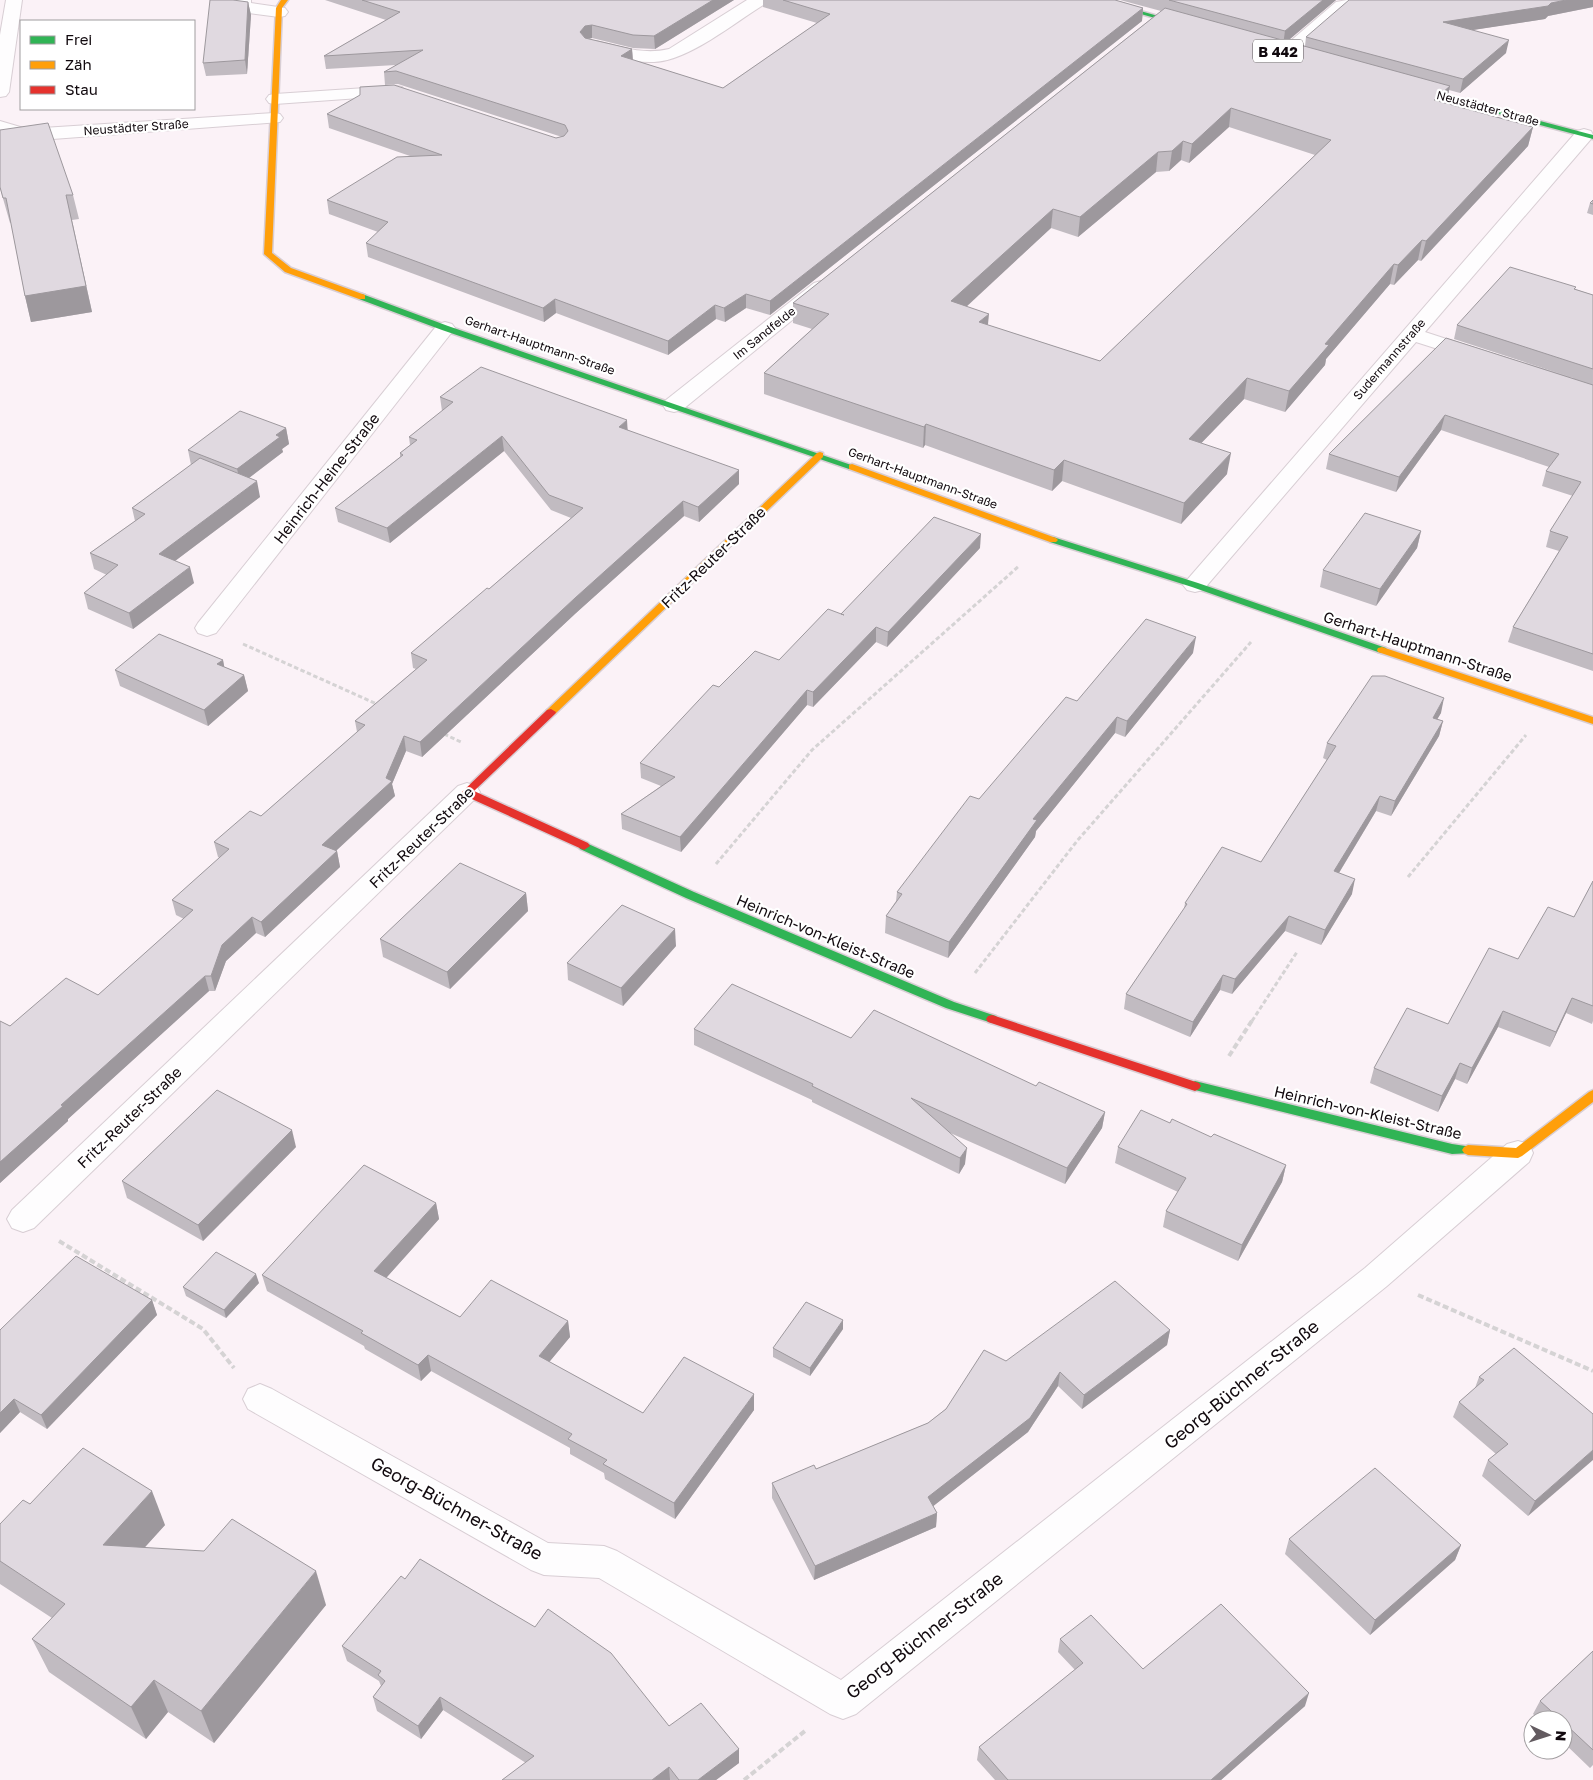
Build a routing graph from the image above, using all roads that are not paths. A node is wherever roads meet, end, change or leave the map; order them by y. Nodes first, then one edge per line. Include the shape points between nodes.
1 (14, 0) edge
2 (759, 0) edge
3 (1094, 0) edge
4 (1374, 0) edge
5 (238, 2) edge
6 (282, 6) edge
7 (1204, 31) edge
8 (592, 45) edge
9 (1286, 54) edge
10 (1398, 84) edge
11 (0, 92) edge
12 (416, 97) edge
13 (275, 99) junction
14 (274, 118) junction
15 (0, 127) edge
16 (1589, 136) edge
17 (836, 275) edge
18 (444, 328) junction
19 (1411, 334) junction
20 (1493, 361) edge
21 (674, 405) junction
22 (820, 455) junction
23 (1195, 585) junction
24 (207, 628) road end
25 (1593, 721) edge
26 (467, 792) junction
27 (1593, 1095) edge
28 (1518, 1153) junction
29 (22, 1219) road end
30 (260, 1399) road end

1 - 11 street
2 - 8 street via 675,53 664,56 636,57
3 - 7 street via 1151,23
4 - 9 street via 1342,6
5 - 6 street
6 - 13 street, Gerhart-Hauptmann-Straße
10 - 16 street, Neustädter Straße
12 - 13 street via 397,91
13 - 14 street, Gerhart-Hauptmann-Straße
14 - 15 street, Neustädter Straße via 26,135
14 - 18 street, Gerhart-Hauptmann-Straße via 268,254 288,270
16 - 19 street, Sudermannstraße
17 - 21 street, Im Sandfelde
18 - 21 street, Gerhart-Hauptmann-Straße
18 - 24 street, Heinrich-Heine-Straße
19 - 20 street
19 - 23 street, Sudermannstraße
21 - 22 street, Gerhart-Hauptmann-Straße
22 - 23 street, Gerhart-Hauptmann-Straße via 1049,539
22 - 26 street, Fritz-Reuter-Straße
23 - 25 street, Gerhart-Hauptmann-Straße
26 - 28 street, Heinrich-von-Kleist-Straße via 690,895 950,1005 1207,1090 1452,1149
26 - 29 street, Fritz-Reuter-Straße
27 - 28 street
28 - 30 street, Georg-Büchner-Straße via 1376,1276 843,1701 604,1562 544,1558

